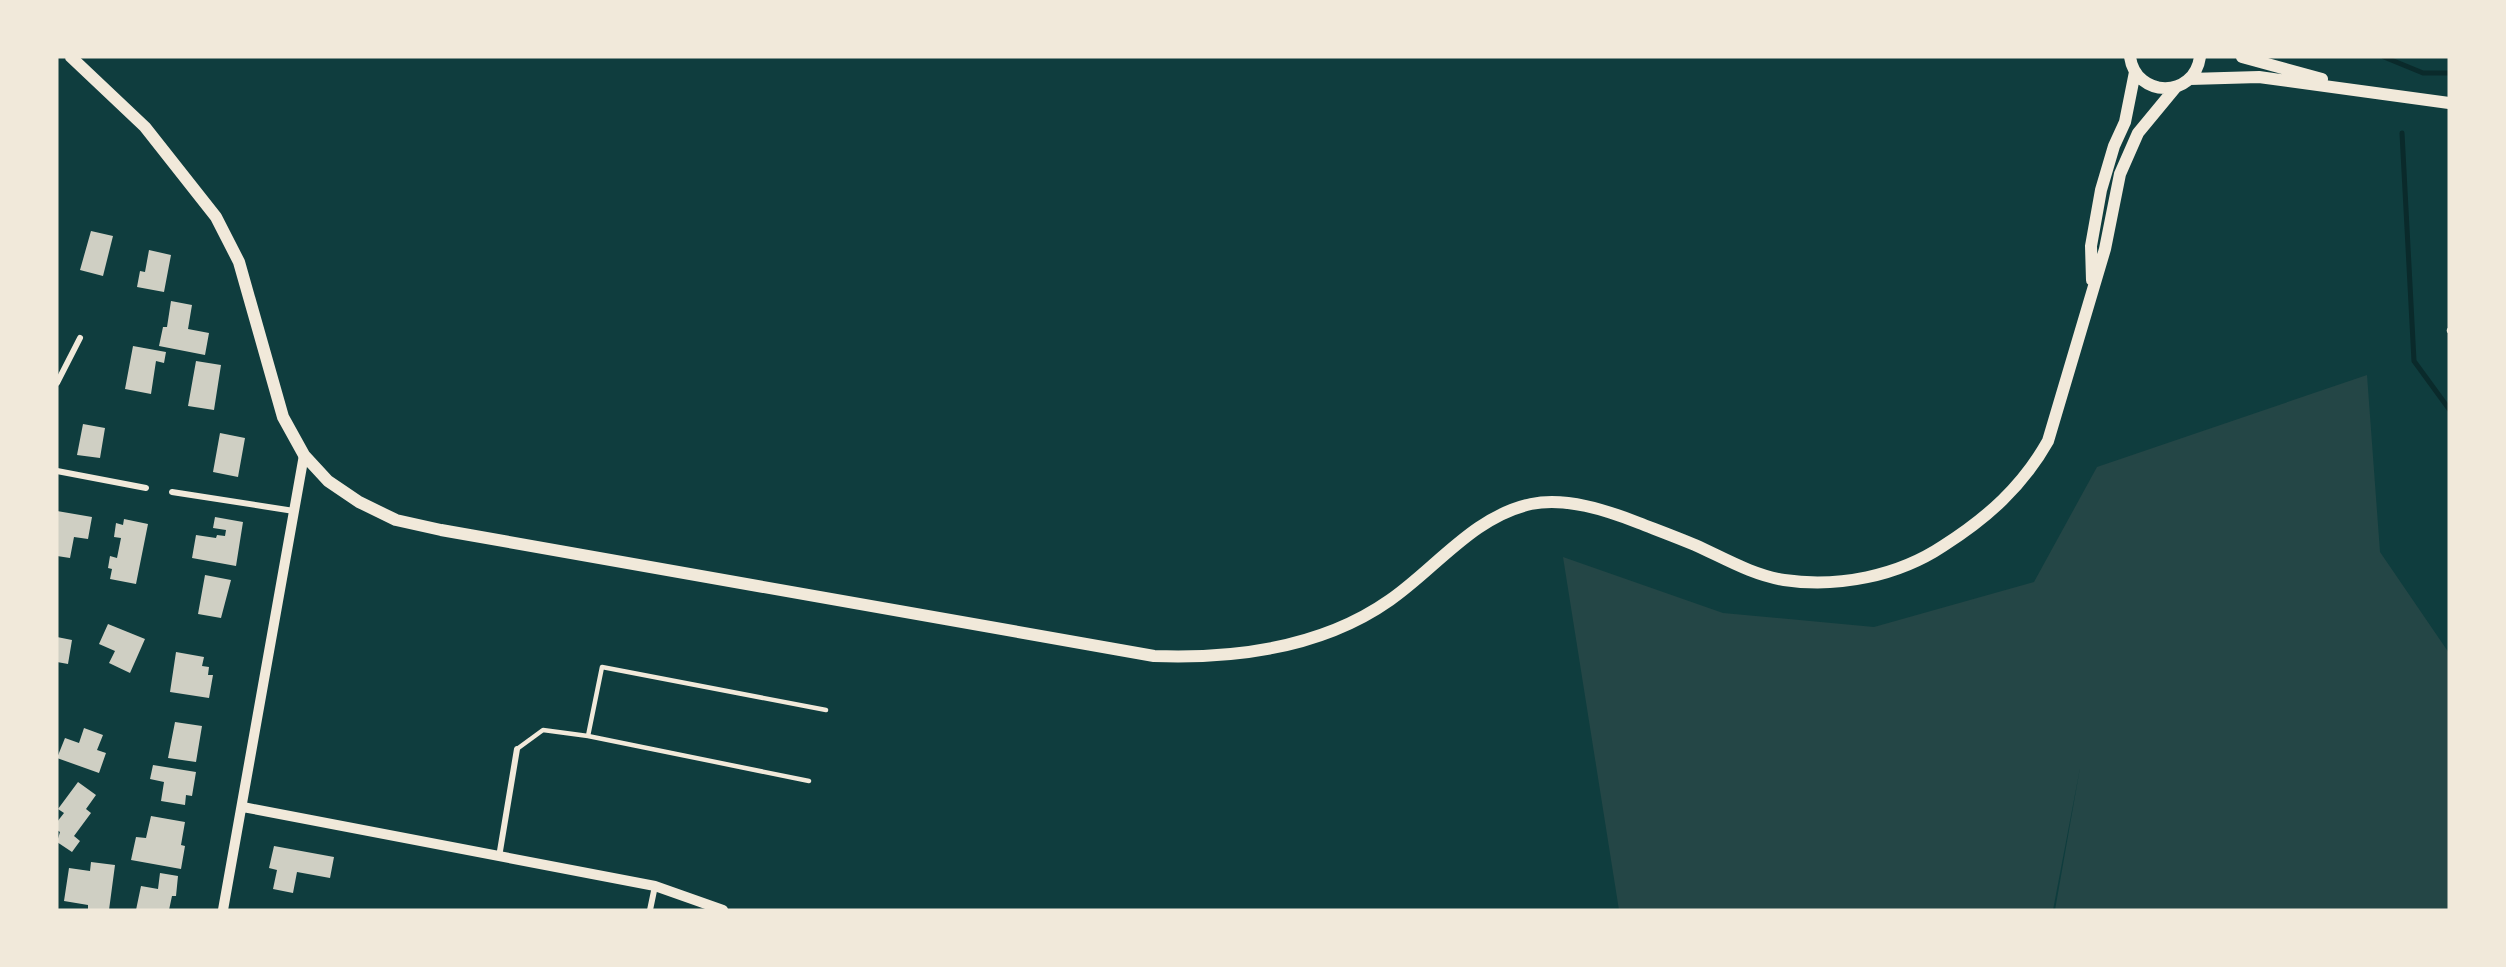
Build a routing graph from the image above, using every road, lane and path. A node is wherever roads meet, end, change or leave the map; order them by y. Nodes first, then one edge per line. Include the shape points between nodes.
1 (70, 57) edge
2 (2130, 57) edge
3 (2200, 57) edge
4 (2242, 57) edge
5 (2135, 72) junction
6 (2190, 80) junction
7 (2176, 87) junction
8 (2356, 90) junction
9 (2449, 103) edge
10 (2092, 290) junction
11 (80, 338) dead end
12 (57, 383) edge
13 (304, 455) junction
14 (57, 471) edge
15 (146, 488) dead end
16 (172, 492) dead end
17 (294, 511) junction
18 (826, 710) dead end
19 (588, 736) junction
20 (517, 749) joint
21 (809, 781) dead end
22 (243, 807) junction
23 (498, 857) junction
24 (655, 886) junction
25 (223, 910) edge
26 (650, 910) edge
27 (723, 910) edge

1 - 13 main road via 145,127 216,216 239,262 284,417
2 - 5 main road
3 - 6 main road
4 - 8 main road
5 - 7 main road via 2146,84 2158,89
5 - 10 main road via 2125,122 2101,190 2091,246
6 - 7 main road
6 - 8 main road via 2259,77
7 - 10 main road via 2127,153
8 - 9 main road
10 - 13 main road via 2048,441 2034,467 2016,490 1969,530 1897,571 1825,582 1783,580 1747,569 1617,514 1572,504 1531,504 1499,515 1390,600 1350,624 1298,643 1200,658 1142,654 396,520 328,481
11 - 12 street
13 - 17 street
14 - 15 street
16 - 17 street
17 - 22 street
18 - 19 lane via 602,667
19 - 20 lane via 543,730
19 - 21 lane
20 - 23 street
22 - 23 street
22 - 25 street
23 - 24 street
24 - 26 street
24 - 27 street

